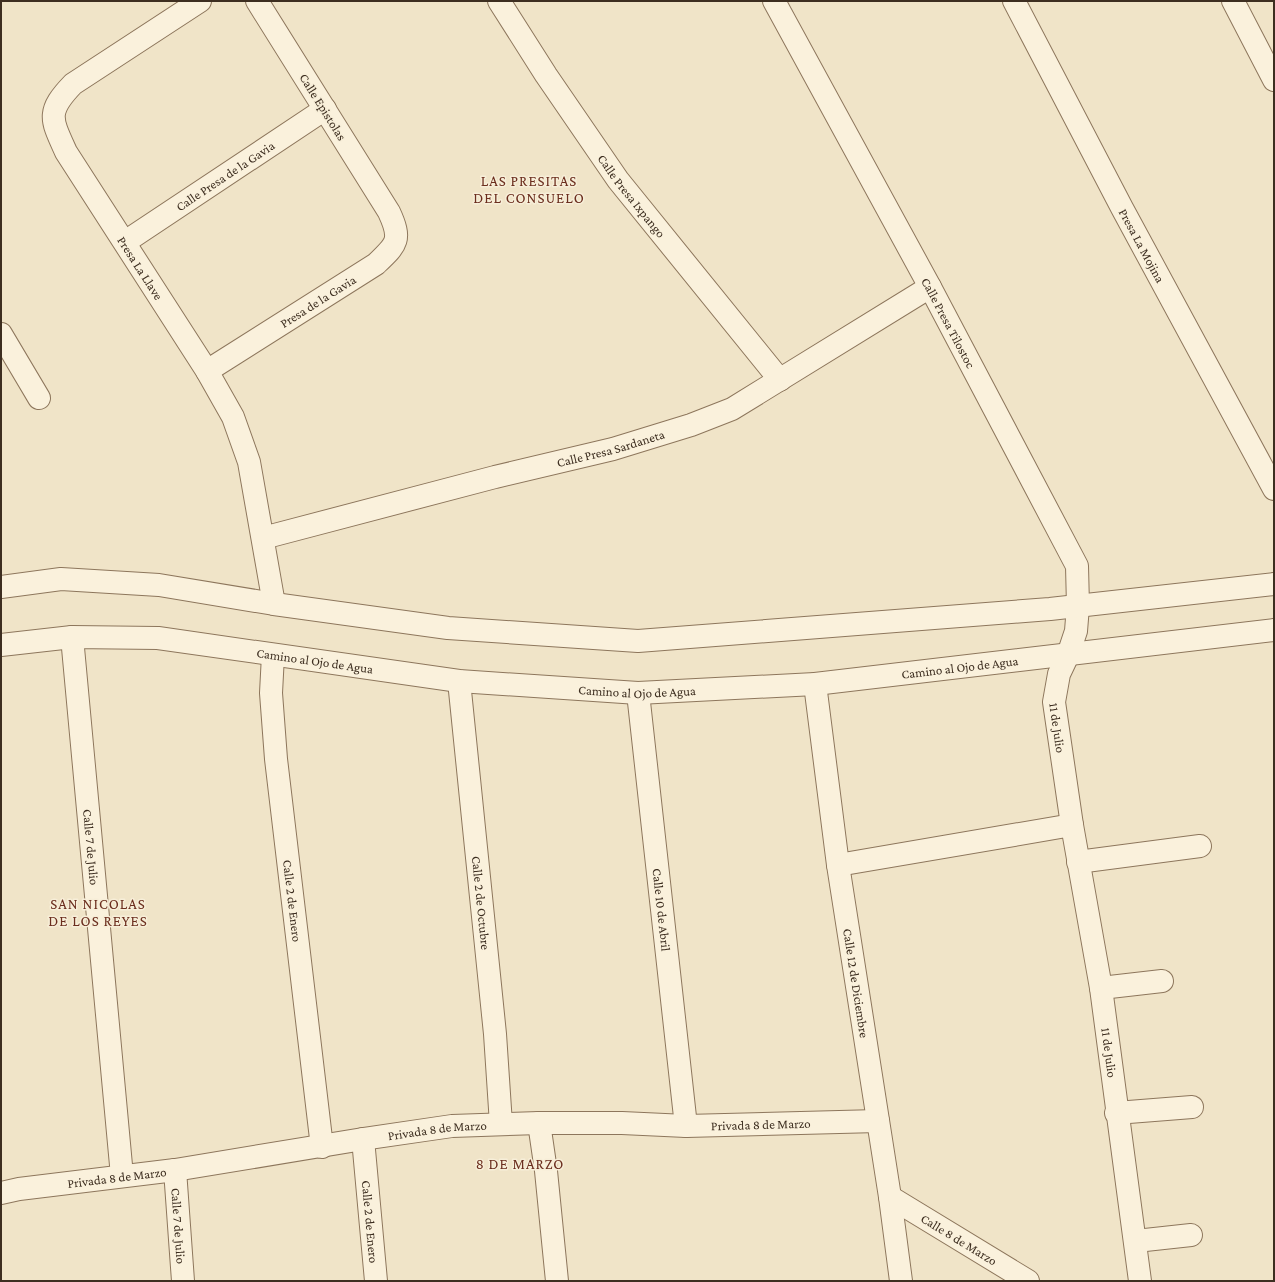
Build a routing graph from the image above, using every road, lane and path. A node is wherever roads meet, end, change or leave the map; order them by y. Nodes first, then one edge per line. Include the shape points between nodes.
1 (200, 1) edge
2 (257, 1) edge
3 (499, 1) edge
4 (774, 1) edge
5 (1014, 1) edge
6 (1233, 1) edge
7 (1274, 80) edge
8 (325, 109) junction
9 (389, 212) joint
10 (124, 242) junction
11 (930, 287) junction
12 (1, 334) edge
13 (207, 371) junction
14 (780, 380) junction
15 (39, 398) dead end
16 (1271, 477) edge
17 (263, 538) junction
18 (1274, 584) edge
19 (1, 587) edge
20 (274, 604) junction
21 (1078, 606) junction
22 (1274, 630) edge
23 (72, 637) junction
24 (1, 645) edge
25 (272, 655) junction
26 (1068, 655) junction
27 (459, 682) junction
28 (815, 684) junction
29 (638, 693) junction
30 (1072, 825) junction
31 (1200, 846) dead end
32 (1078, 862) junction
33 (838, 865) junction
34 (1162, 981) dead end
35 (1100, 988) junction
36 (1192, 1107) dead end
37 (1116, 1112) junction
38 (878, 1121) junction
39 (539, 1123) junction
40 (501, 1124) junction
41 (686, 1126) junction
42 (363, 1139) junction
43 (322, 1147) junction
44 (175, 1170) junction
45 (122, 1176) junction
46 (1, 1193) edge
47 (890, 1197) junction
48 (1191, 1236) dead end
49 (1136, 1241) junction
50 (182, 1281) edge
51 (376, 1281) edge
52 (557, 1281) edge
53 (901, 1281) edge
54 (1028, 1281) edge
55 (1140, 1281) edge

1 - 10 street, Presa La Llave via 73,84 59,99 53,111 56,130 66,152
2 - 8 street, Calle Epistolas
3 - 14 street, Calle Presa Ixpango via 618,180
4 - 11 street, Calle Presa Tilostoc
5 - 16 street, Presa La Mojina via 1122,208
6 - 7 street
8 - 9 street, Calle Epistolas
8 - 10 street, Calle Presa de la Gavia
9 - 13 street, Presa de la Gavia via 397,237 390,250 376,264
10 - 13 street, Presa La Llave
11 - 14 street, Calle Presa Sardaneta
11 - 21 street, Calle Presa Tilostoc via 1077,566
12 - 15 street
13 - 17 street, Presa La Llave via 233,417 249,462
14 - 17 street, Calle Presa Sardaneta via 732,410 613,449
17 - 20 street, Presa La Llave
18 - 21 street
19 - 20 street via 61,579 159,585
20 - 21 street via 448,628 638,641
21 - 26 street, Calle Presa Tilostoc via 1076,631
22 - 26 street, Camino al Ojo de Agua
23 - 24 street, Camino al Ojo de Agua
23 - 25 street, Camino al Ojo de Agua via 158,638
23 - 45 street, Calle 7 de Julio
25 - 27 street, Camino al Ojo de Agua
25 - 43 street, Calle 2 de Enero via 276,759
26 - 28 street, Camino al Ojo de Agua
26 - 30 street, 11 de Julio via 1059,674 1054,702
27 - 29 street, Camino al Ojo de Agua
27 - 40 street, Calle 2 de Octubre via 495,1034
28 - 29 street, Camino al Ojo de Agua
28 - 33 street, Calle 12 de Diciembre
29 - 41 street, Calle 10 de Abril
30 - 32 street, 11 de Julio
30 - 33 street
31 - 32 street
32 - 35 street, 11 de Julio
33 - 38 street, Calle 12 de Diciembre
34 - 35 street
35 - 37 street, 11 de Julio
36 - 37 street
37 - 49 street, 11 de Julio
38 - 41 street, Privada 8 de Marzo
38 - 47 street, Calle 12 de Diciembre
39 - 40 street, Privada 8 de Marzo
39 - 41 street, Privada 8 de Marzo
39 - 52 street
40 - 42 street, Privada 8 de Marzo via 452,1126
42 - 43 street, Privada 8 de Marzo
42 - 51 street, Calle 2 de Enero
43 - 44 street, Privada 8 de Marzo
44 - 45 street, Privada 8 de Marzo
44 - 50 street, Calle 7 de Julio
45 - 46 street, Privada 8 de Marzo
47 - 53 street, Calle 12 de Diciembre
47 - 54 street, Calle 8 de Marzo
48 - 49 street
49 - 55 street, 11 de Julio

